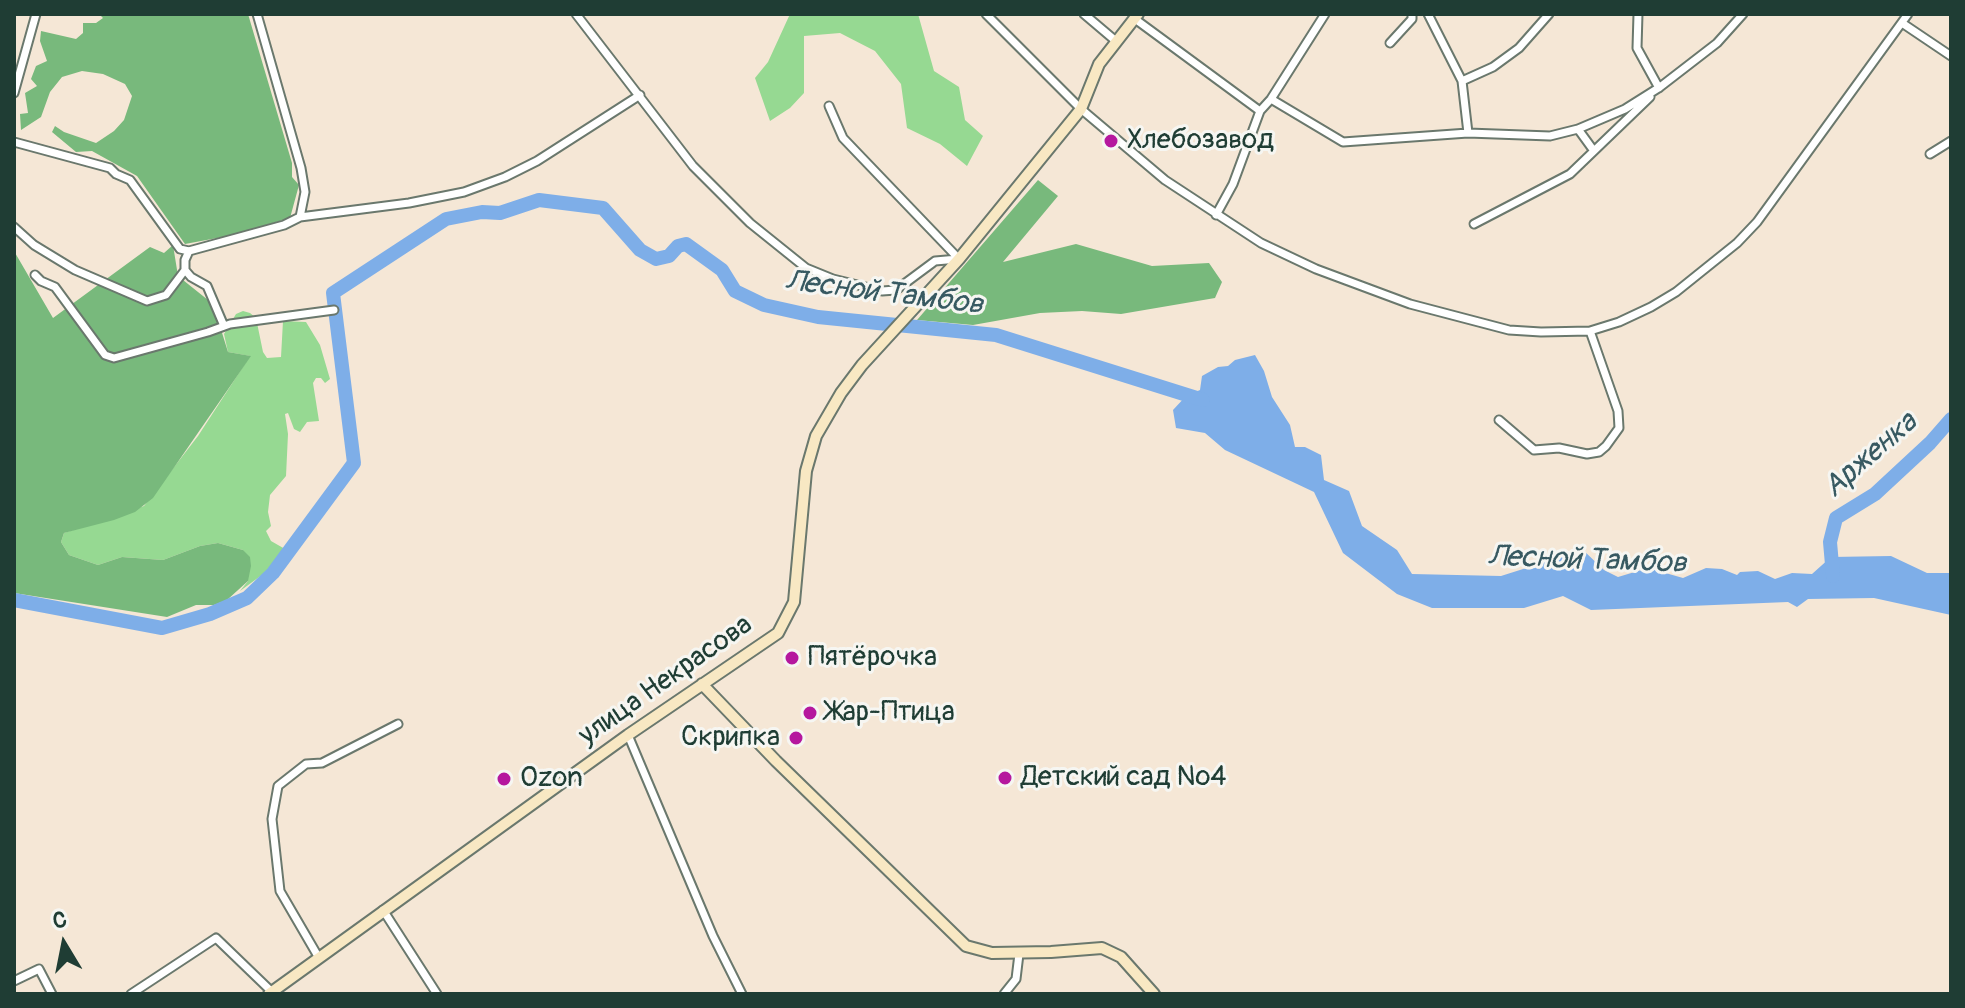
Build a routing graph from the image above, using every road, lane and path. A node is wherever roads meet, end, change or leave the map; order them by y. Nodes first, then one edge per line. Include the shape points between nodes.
1 (36, 14) edge
2 (257, 14) edge
3 (576, 14) edge
4 (986, 14) edge
5 (1084, 14) edge
6 (1325, 14) edge
7 (1412, 14) edge
8 (1428, 14) edge
9 (1549, 14) edge
10 (1638, 14) edge
11 (1743, 14) edge
12 (1136, 17) edge
13 (1905, 17) edge
14 (1117, 42) junction
15 (1390, 43) dead end
16 (1951, 56) edge
17 (1462, 81) junction
18 (1660, 87) junction
19 (14, 93) edge
20 (640, 95) junction
21 (1271, 99) junction
22 (829, 106) dead end
23 (1081, 109) junction
24 (1260, 111) junction
25 (1578, 129) junction
26 (1468, 133) junction
27 (1951, 141) edge
28 (14, 142) edge
29 (1594, 151) junction
30 (1930, 154) dead end
31 (1216, 215) junction
32 (300, 217) junction
33 (1474, 224) dead end
34 (14, 227) edge
35 (189, 251) junction
36 (959, 259) junction
37 (185, 270) junction
38 (35, 275) dead end
39 (334, 310) dead end
40 (224, 326) junction
41 (1590, 331) junction
42 (1499, 420) dead end
43 (702, 684) junction
44 (398, 724) dead end
45 (628, 735) junction
46 (383, 910) junction
47 (1019, 954) junction
48 (319, 958) junction
49 (14, 981) edge
50 (277, 991) edge
51 (52, 994) edge
52 (131, 994) edge
53 (437, 994) edge
54 (742, 994) edge
55 (1004, 994) edge
56 (1154, 994) edge

1 - 19 street
2 - 32 street via 301,168 305,192
3 - 20 street
4 - 23 street
5 - 14 street
6 - 21 street
7 - 15 street
8 - 17 street
9 - 17 street via 1519,48
10 - 18 street via 1637,48
11 - 18 street via 1717,43
12 - 14 street, улица Некрасова
12 - 24 street
13 - 16 street
13 - 41 street via 1737,243 1651,307
14 - 23 street, улица Некрасова via 1099,64
17 - 26 street
18 - 25 street
18 - 29 street
20 - 32 street via 537,161 464,192
20 - 36 street via 725,201 806,268 882,291 896,290 935,261
21 - 24 street
21 - 26 street via 1343,142
22 - 36 street via 843,138
23 - 31 street
23 - 36 street, улица Некрасова
24 - 31 street
25 - 26 street via 1550,136
25 - 29 street
27 - 30 street
28 - 35 street via 110,168 130,180 180,249
29 - 33 street via 1570,174
31 - 41 street via 1316,269 1410,304 1509,330
32 - 35 street
34 - 37 street via 75,270 147,301 166,295
35 - 37 street
36 - 43 street, улица Некрасова via 862,365 816,436 806,471 794,602 788,618 778,633
37 - 40 street via 207,286
38 - 40 street via 55,287 105,355 114,358
39 - 40 street
41 - 42 street via 1618,411 1619,428 1606,446 1587,454 1534,450
43 - 45 street, улица Некрасова
43 - 47 street via 956,939 982,952
44 - 48 street via 322,763 306,764 278,786 272,819 280,891
45 - 46 street, улица Некрасова
45 - 54 street
46 - 48 street, улица Некрасова
46 - 53 street
47 - 55 street via 1016,979
47 - 56 street via 1102,948 1121,957
48 - 50 street, улица Некрасова
49 - 51 street via 39,969
50 - 52 street via 216,938

